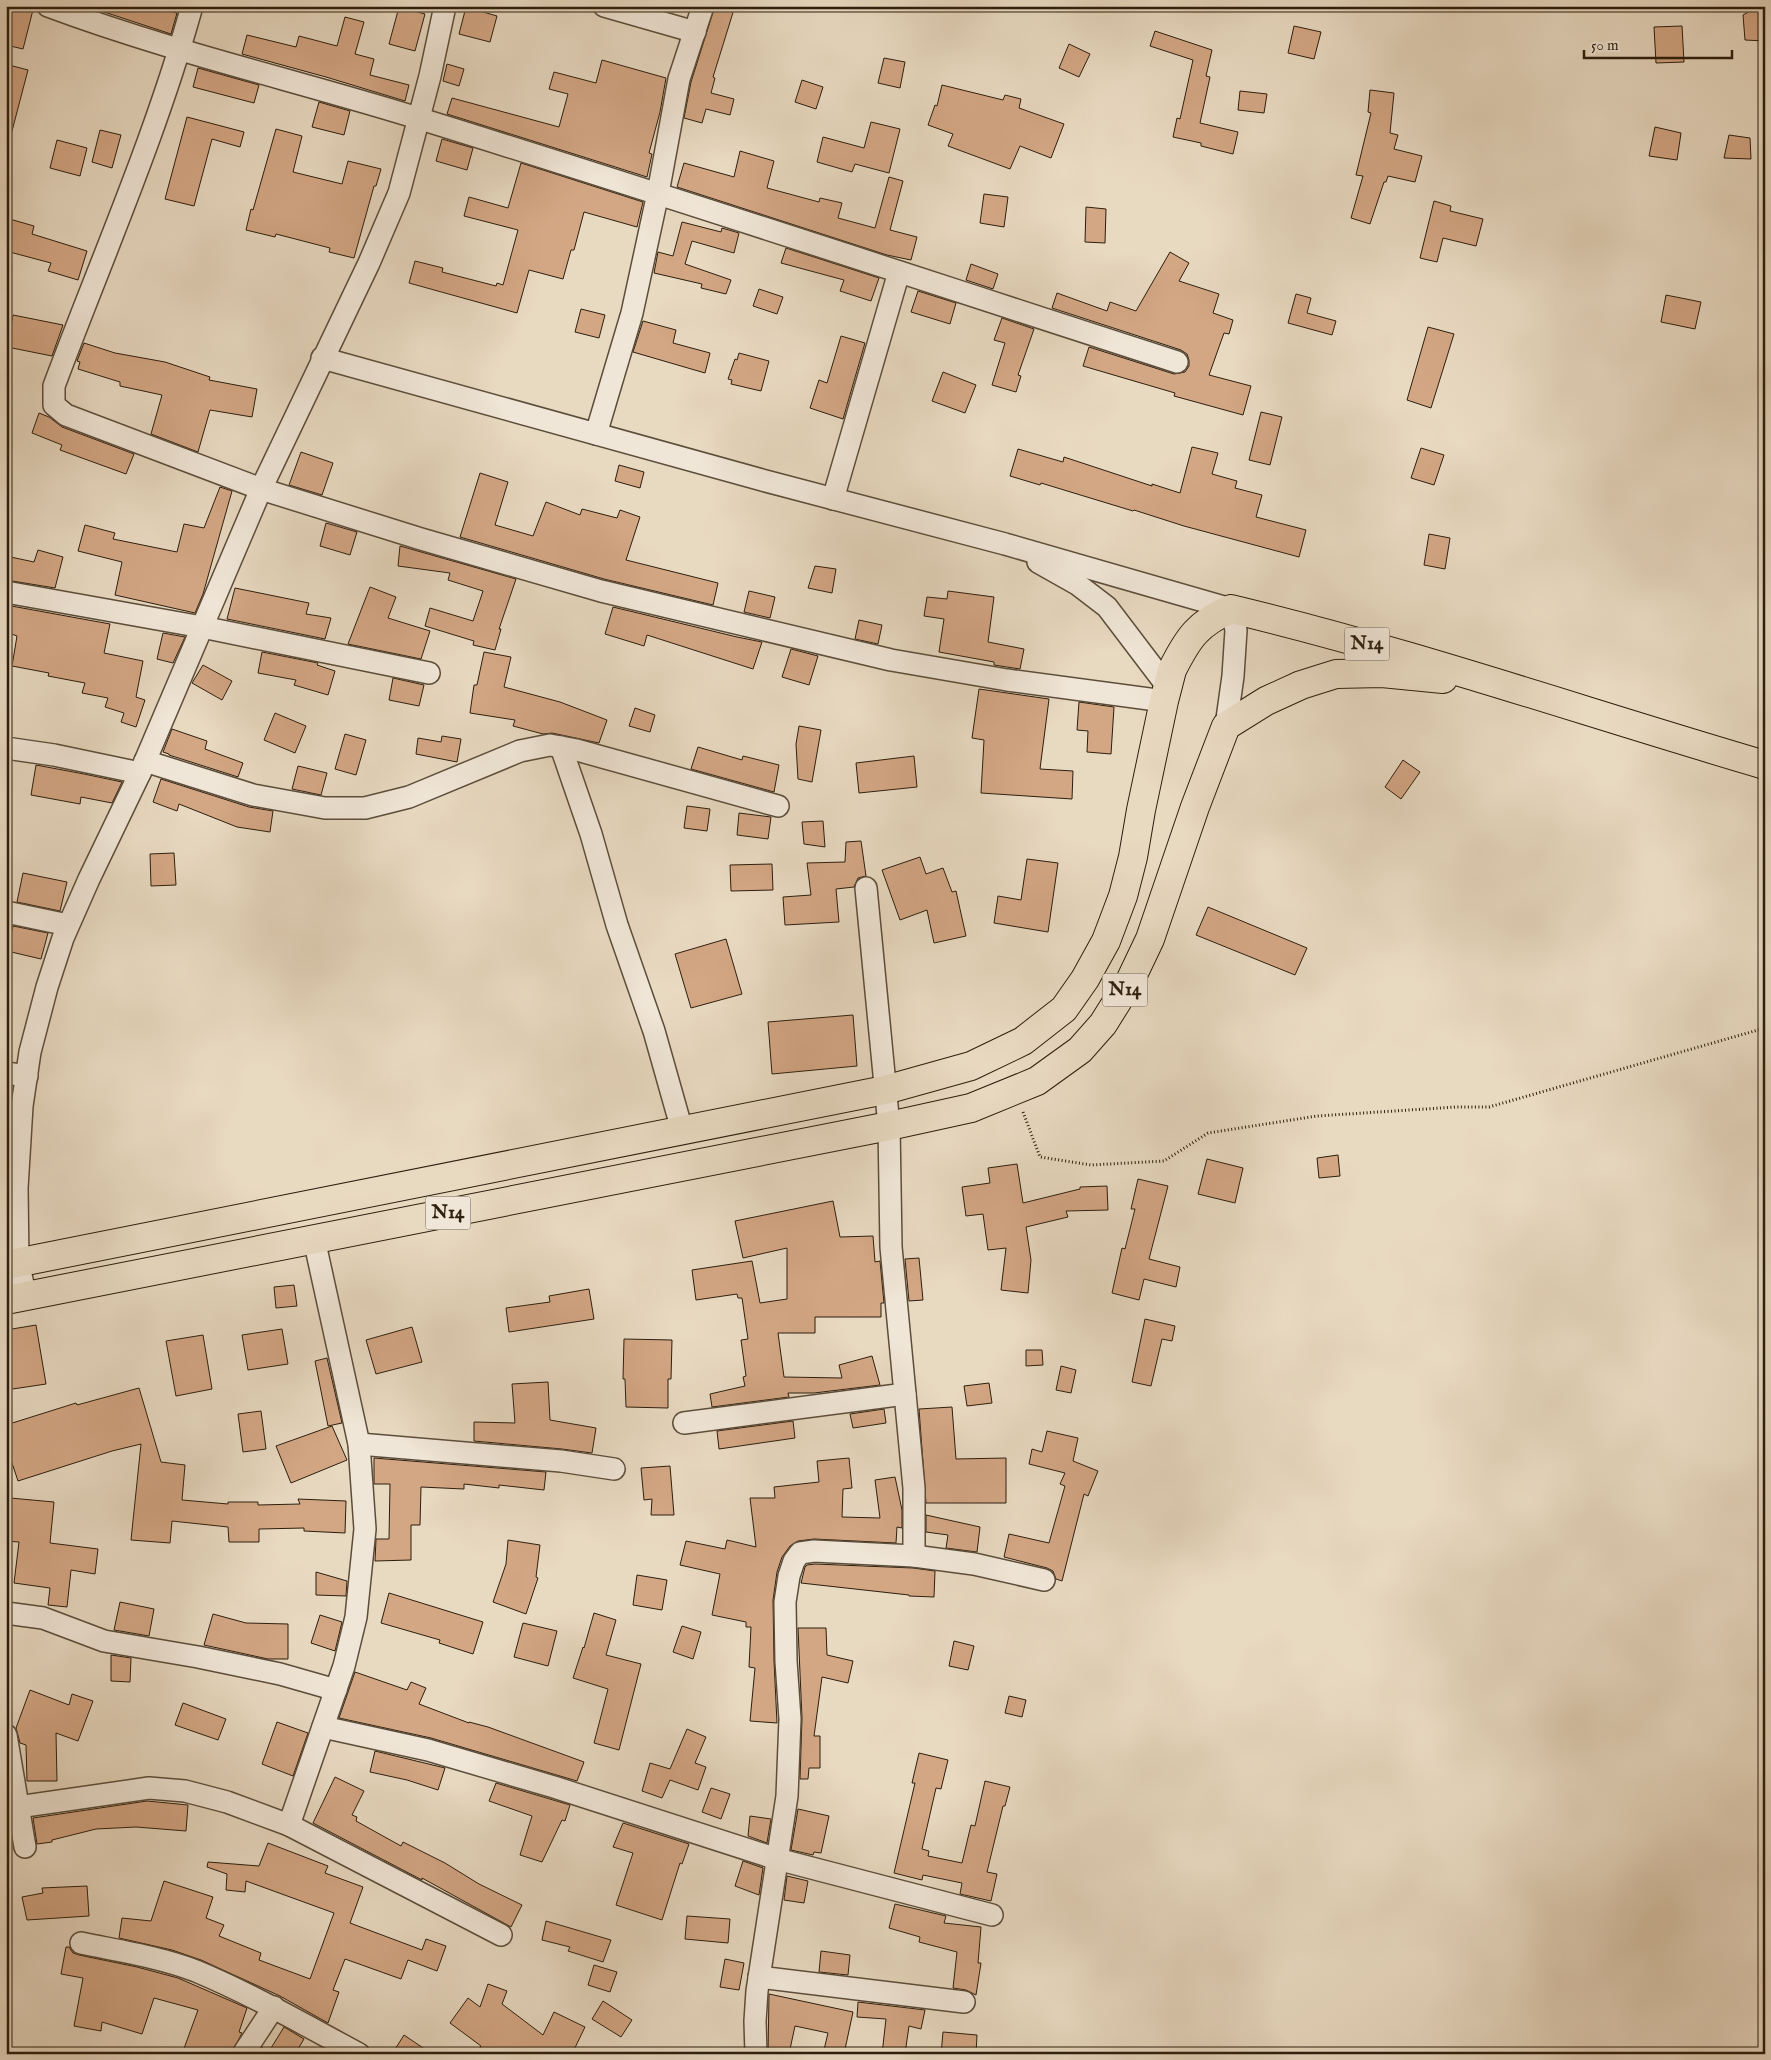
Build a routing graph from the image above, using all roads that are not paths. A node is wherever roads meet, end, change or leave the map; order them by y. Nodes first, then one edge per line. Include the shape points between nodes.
1 (48, 6) edge
2 (192, 6) edge
3 (445, 6) edge
4 (604, 6) edge
5 (703, 6) edge
6 (694, 32) junction
7 (180, 51) junction
8 (419, 118) junction
9 (658, 193) junction
10 (899, 272) junction
11 (322, 358) junction
12 (1177, 362) dead end
13 (596, 434) junction
14 (261, 489) junction
15 (833, 499) junction
16 (1005, 544) junction
17 (6, 592) edge
18 (1231, 609) junction
19 (202, 626) junction
20 (429, 673) dead end
21 (1501, 684) junction
22 (1166, 693) junction
23 (1226, 726) junction
24 (561, 747) junction
25 (6, 748) edge
26 (1765, 765) edge
27 (142, 767) junction
28 (778, 806) dead end
29 (866, 888) dead end
30 (6, 912) edge
31 (68, 925) junction
32 (16, 1074) edge
33 (885, 1090) junction
34 (889, 1126) junction
35 (682, 1130) junction
36 (314, 1239) junction
37 (12, 1263) edge
38 (16, 1298) edge
39 (905, 1394) junction
40 (684, 1423) dead end
41 (359, 1444) junction
42 (614, 1469) dead end
43 (914, 1556) junction
44 (1044, 1580) dead end
45 (6, 1613) edge
46 (336, 1690) junction
47 (323, 1727) junction
48 (6, 1734) edge
49 (18, 1807) junction
50 (289, 1826) junction
51 (25, 1847) dead end
52 (777, 1859) junction
53 (992, 1915) dead end
54 (501, 1935) dead end
55 (81, 1943) dead end
56 (759, 1977) junction
57 (964, 2002) dead end
58 (274, 2007) junction
59 (243, 2054) edge
60 (359, 2054) edge
61 (756, 2054) edge

1 - 7 street
2 - 7 street
3 - 8 street
4 - 6 street
5 - 6 street
6 - 9 street via 679,79
7 - 8 street
7 - 14 street via 142,160 54,386 54,405 66,415
8 - 9 street
8 - 11 street via 398,193 369,263
9 - 10 street
9 - 13 street via 632,313
10 - 12 street
10 - 15 street
11 - 13 street
11 - 14 street
13 - 15 street
14 - 19 street
14 - 22 street via 602,591 891,660 1007,680
15 - 16 street
16 - 18 street
16 - 22 street via 1077,584 1107,607
17 - 19 street
18 - 21 main road, N14
18 - 22 main road, N14 via 1210,618 1194,634 1172,670
18 - 23 street via 1236,630
19 - 20 street
19 - 27 street
21 - 23 main road, N14 via 1382,673 1336,674 1266,701
21 - 26 main road, N14
22 - 33 main road, N14 via 1123,896 1106,941 1086,979 1064,1009 1023,1041 971,1066
23 - 34 main road, N14 via 1150,939 1130,981 1103,1024 1080,1050 1038,1081 971,1108
24 - 27 street via 550,745 520,751 409,797 365,808 325,808 253,795
24 - 28 street
24 - 35 street via 654,1031
25 - 27 street
27 - 31 street
29 - 33 street
30 - 31 street
31 - 32 street via 30,1052
32 - 37 street via 22,1106
33 - 34 street
33 - 35 main road, N14
34 - 36 main road, N14
34 - 39 street via 890,1247
35 - 37 main road, N14
36 - 38 main road, N14
36 - 41 street
37 - 38 street
39 - 40 street
39 - 43 street via 914,1488
41 - 42 street via 561,1461
41 - 46 street via 365,1529 356,1617
43 - 44 street via 974,1564
43 - 52 street via 814,1551 800,1553 794,1561 785,1602 790,1719 787,1796
45 - 46 street via 43,1618 104,1642 198,1656
46 - 47 street
47 - 50 street
47 - 52 street via 428,1750 571,1792
48 - 49 street
49 - 50 street via 149,1788 185,1790
49 - 51 street
50 - 54 street
52 - 53 street
52 - 56 street
55 - 58 street via 194,1970
56 - 57 street
56 - 61 street
58 - 59 street
58 - 60 street

